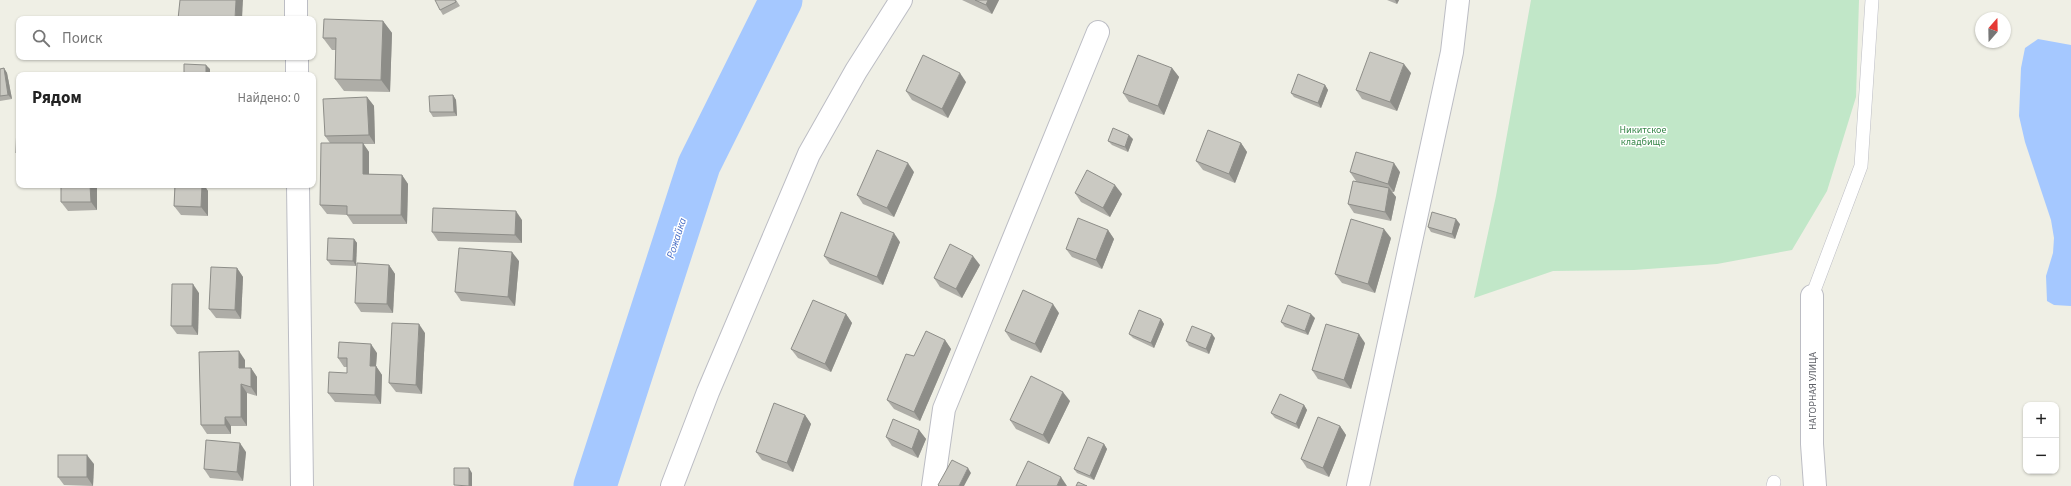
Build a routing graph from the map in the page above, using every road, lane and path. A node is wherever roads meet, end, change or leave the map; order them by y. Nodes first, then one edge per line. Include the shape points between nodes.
1 (296, 0) edge
2 (901, 0) edge
3 (1458, 0) edge
4 (1872, 0) edge
5 (296, 16) edge
6 (1098, 32) dead end
7 (297, 60) edge
8 (297, 72) edge
9 (298, 188) edge
10 (1812, 296) joint
11 (302, 486) edge
12 (672, 486) edge
13 (933, 486) edge
14 (1358, 486) edge
15 (1815, 486) edge

1 - 5 street
2 - 12 street via 856,71 809,154 708,392
3 - 14 street via 1452,52
4 - 10 lane via 1861,166
6 - 13 street via 944,409
7 - 8 street
9 - 11 street
10 - 15 street, НАГОРНАЯ УЛИЦА via 1812,444

